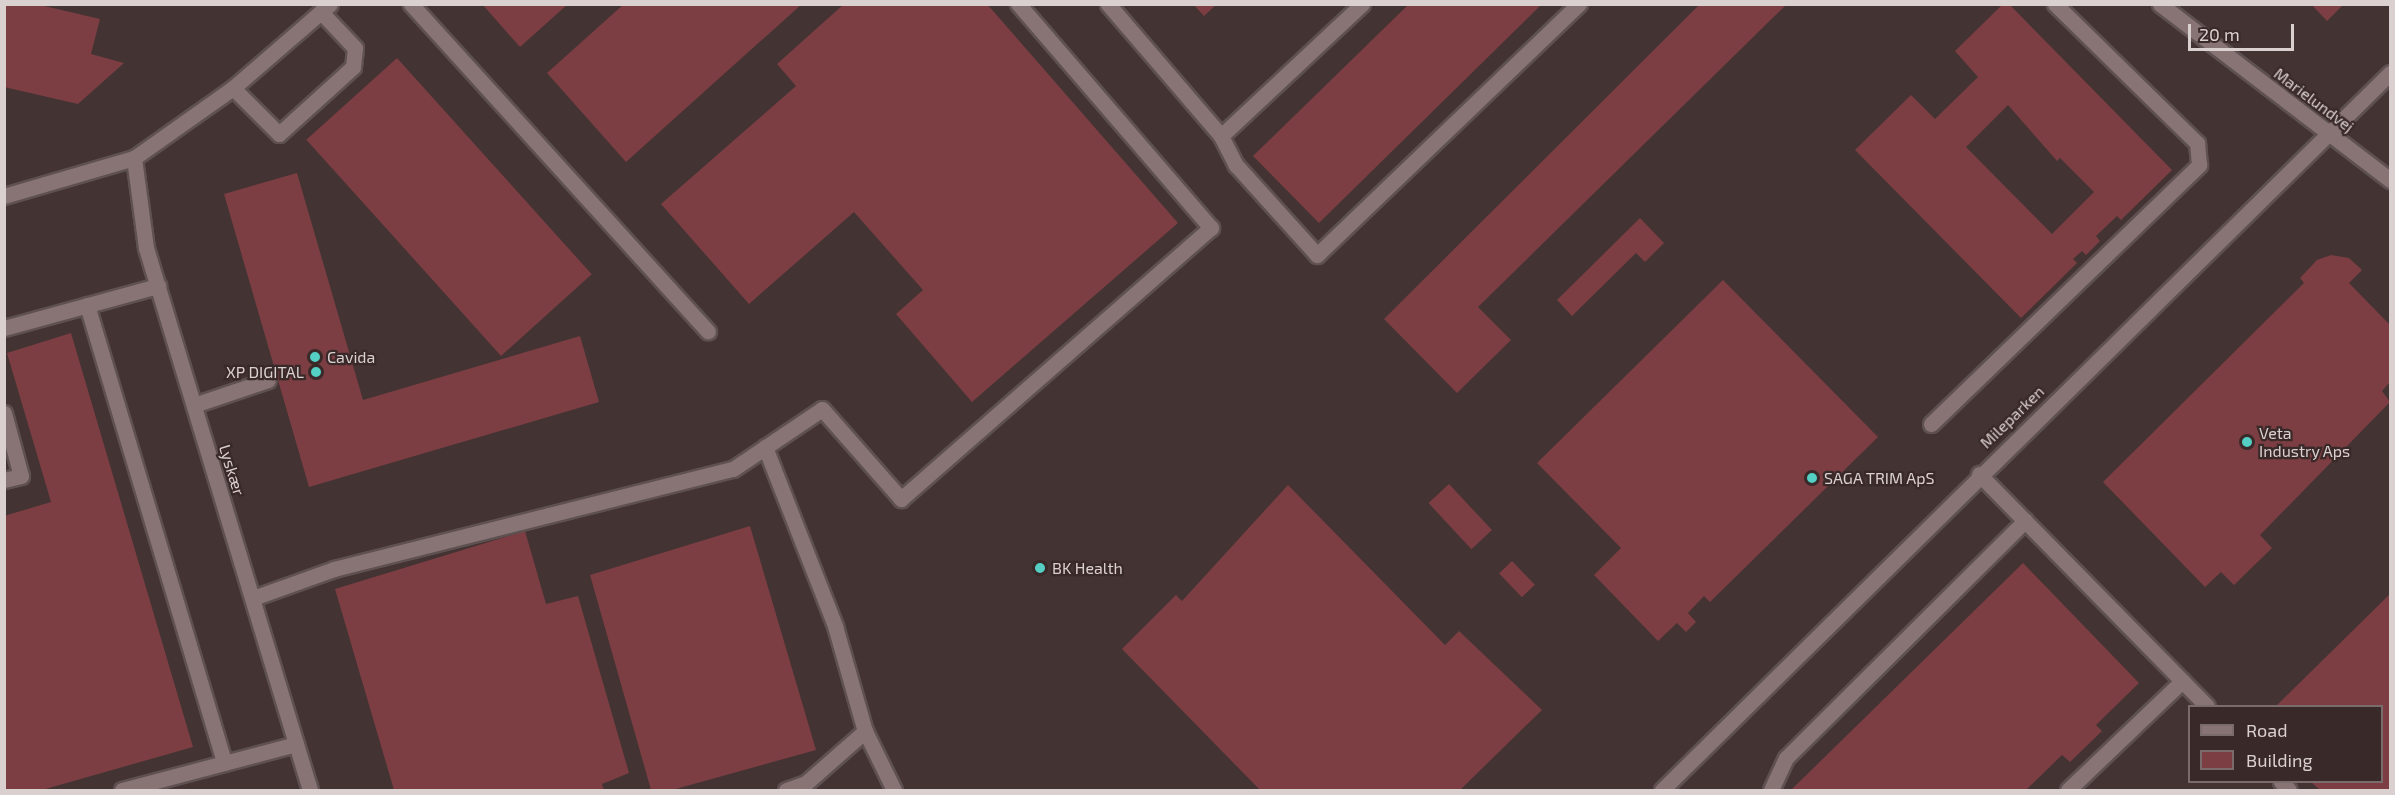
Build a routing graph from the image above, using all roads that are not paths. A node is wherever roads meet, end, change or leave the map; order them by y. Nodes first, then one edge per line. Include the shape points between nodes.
1 (411, 4) edge
2 (1018, 4) edge
3 (1108, 4) edge
4 (1362, 4) edge
5 (1579, 4) edge
6 (2055, 4) edge
7 (2160, 4) edge
8 (326, 8) edge
9 (2391, 73) edge
10 (233, 88) junction
11 (2329, 134) junction
12 (1221, 136) junction
13 (134, 158) junction
14 (2391, 180) edge
15 (4, 196) edge
16 (158, 286) junction
17 (87, 305) junction
18 (4, 328) edge
19 (708, 331) dead end
20 (268, 380) dead end
21 (194, 405) junction
22 (4, 413) edge
23 (1931, 424) dead end
24 (765, 447) junction
25 (1979, 474) junction
26 (4, 480) edge
27 (2025, 521) junction
28 (253, 598) junction
29 (2182, 681) junction
30 (2206, 705) edge
31 (865, 731) junction
32 (296, 744) junction
33 (224, 763) junction
34 (122, 790) edge
35 (310, 790) edge
36 (786, 790) edge
37 (894, 790) edge
38 (1664, 790) edge
39 (1771, 790) edge
40 (2068, 790) edge

1 - 19 street
2 - 24 street via 1211,228 901,499 822,409
3 - 12 street
4 - 12 street
5 - 12 street via 1317,255 1236,165
6 - 23 street via 2197,143 2199,165
7 - 11 street, Marielundvej
8 - 10 street
8 - 10 street via 356,48 353,67 279,134
9 - 11 street, Mileparken
10 - 13 street
11 - 14 street, Marielundvej
11 - 25 street, Mileparken
13 - 15 street
13 - 16 street, Lyskær via 146,248
16 - 17 street
16 - 21 street, Lyskær
17 - 18 street
17 - 33 street
20 - 21 street
21 - 28 street, Lyskær
22 - 26 street via 21,476
24 - 28 street via 733,468 334,569
24 - 31 street via 835,626
25 - 27 street
25 - 38 street, Mileparken
27 - 29 street
27 - 39 street via 1786,758
28 - 32 street, Lyskær
29 - 30 street
29 - 40 street
31 - 36 street via 806,783
31 - 37 street
32 - 33 street
32 - 35 street, Lyskær
33 - 34 street

